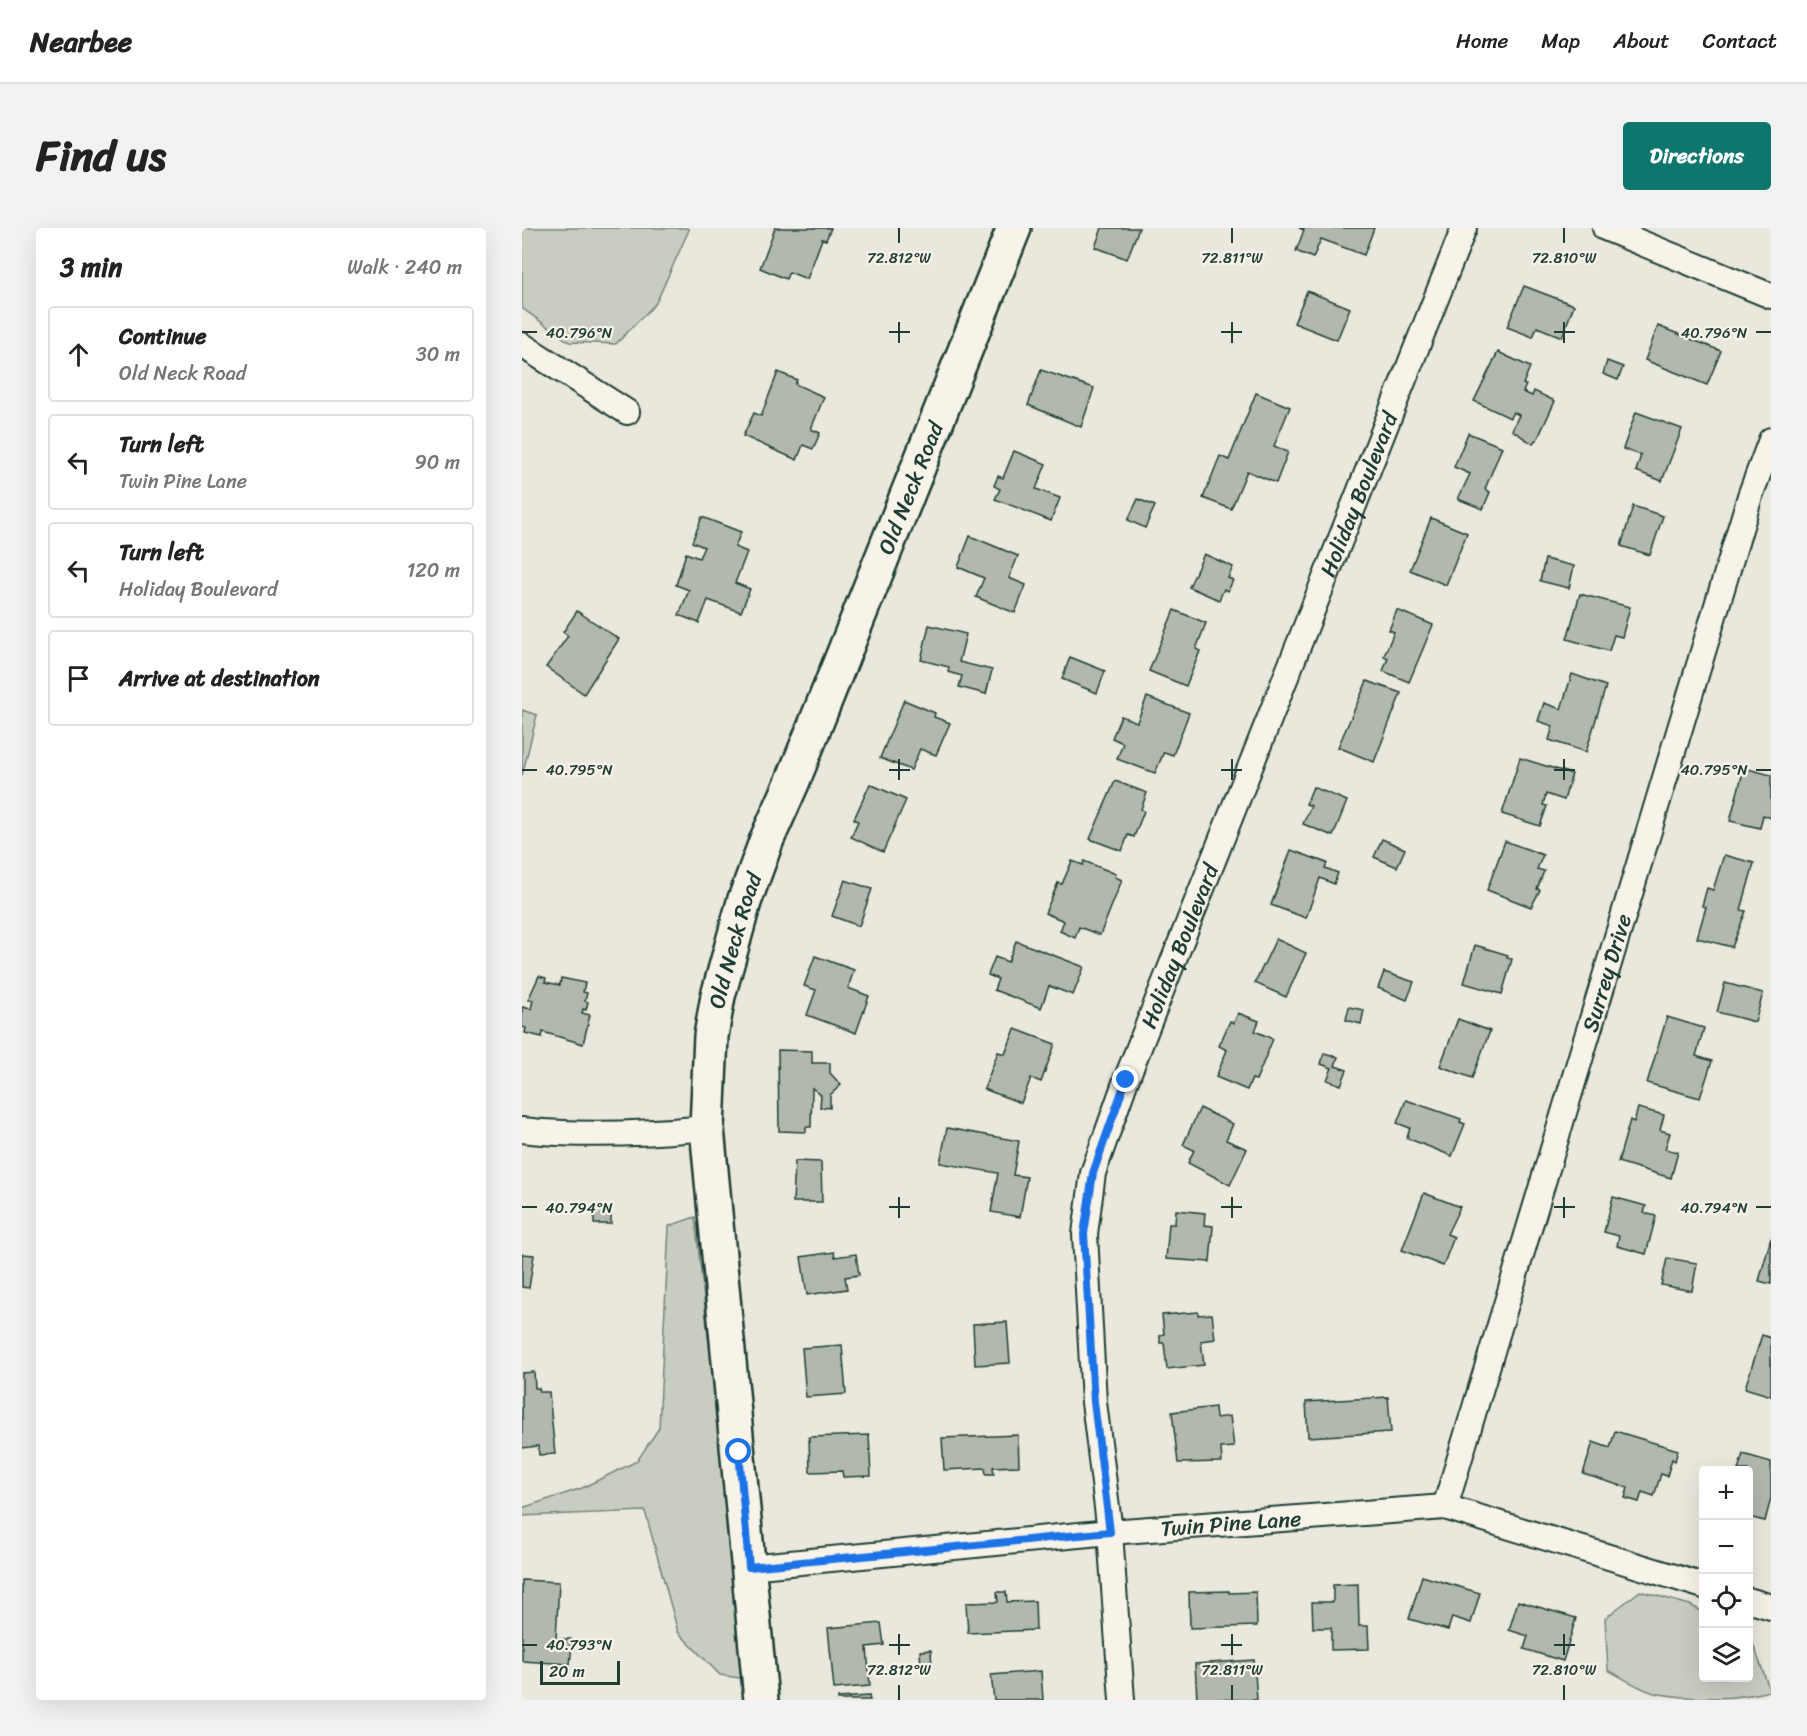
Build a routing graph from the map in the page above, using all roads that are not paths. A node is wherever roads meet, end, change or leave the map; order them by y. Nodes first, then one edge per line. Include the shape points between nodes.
1 (1014, 228) edge
2 (1464, 228) edge
3 (1605, 228) edge
4 (1771, 296) edge
5 (522, 345) edge
6 (627, 412) dead end
7 (1771, 440) edge
8 (707, 1128) junction
9 (522, 1130) edge
10 (1445, 1507) junction
11 (1110, 1532) junction
12 (749, 1567) junction
13 (1699, 1584) edge
14 (1753, 1601) edge
15 (1771, 1607) edge
16 (761, 1700) edge
17 (1122, 1700) edge

1 - 8 street, Old Neck Road via 744,902 711,1036
2 - 11 street, Holiday Boulevard via 1126,1080 1093,1173 1084,1234 1094,1402
3 - 4 street
5 - 6 street
7 - 10 street, Surrey Drive via 1747,507
8 - 9 street via 635,1135 561,1135
8 - 12 street, Old Neck Road
10 - 11 street, Twin Pine Lane
10 - 13 street, Twin Pine Lane
11 - 12 street, Twin Pine Lane
11 - 17 street, Holiday Boulevard
12 - 16 street, Old Neck Road
14 - 15 street

